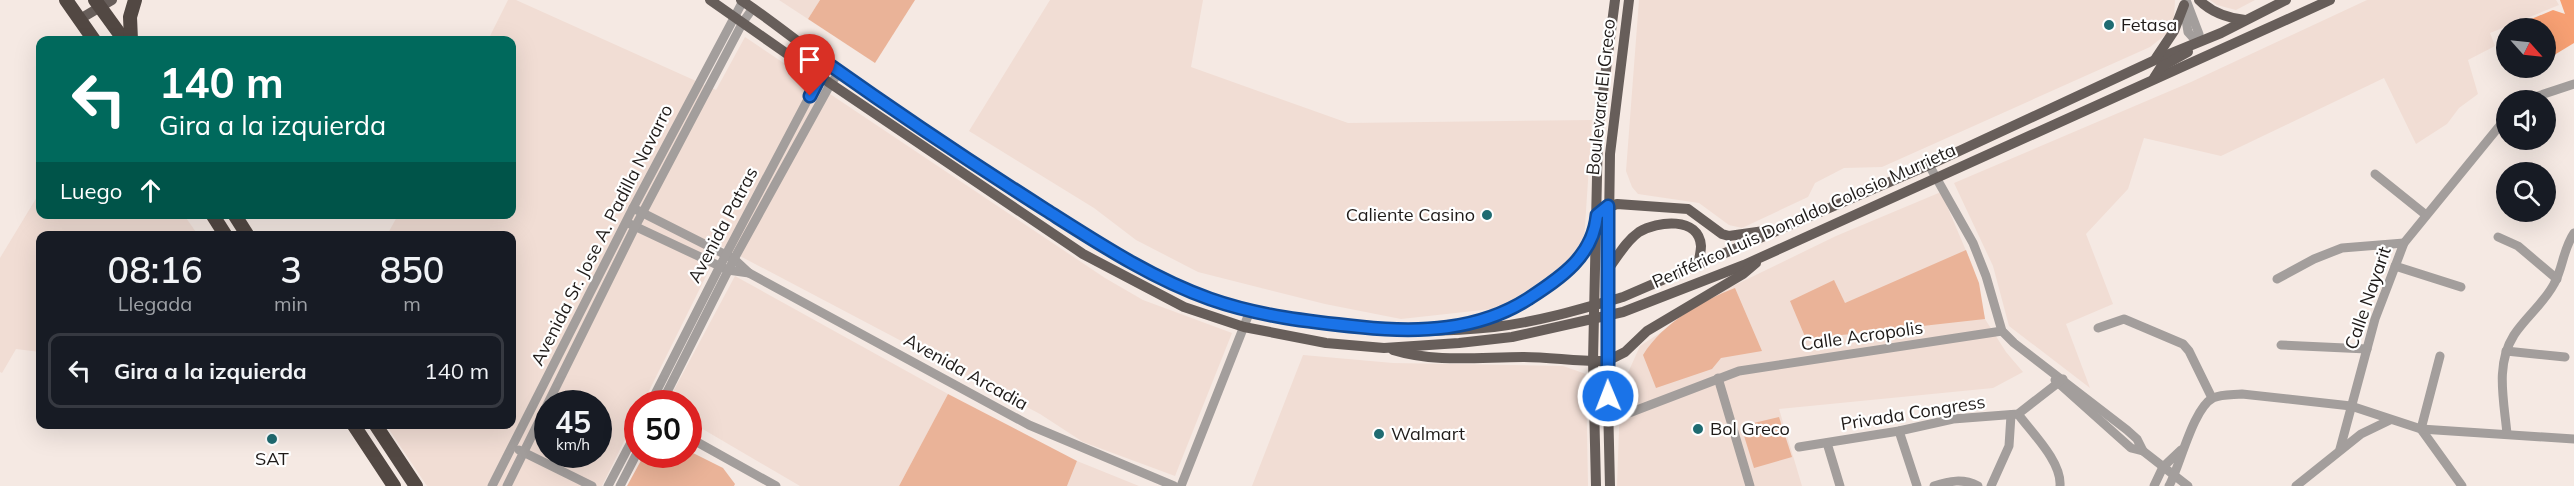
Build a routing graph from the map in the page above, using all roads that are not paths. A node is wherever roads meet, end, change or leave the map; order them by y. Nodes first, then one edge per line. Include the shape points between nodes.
1 (135, 0) edge
2 (710, 0) edge
3 (1615, 0) edge
4 (1629, 0) edge
5 (2199, 0) edge
6 (2286, 0) edge
7 (2330, 0) edge
8 (742, 1) edge
9 (71, 2) edge
10 (102, 2) edge
11 (2184, 2) edge
12 (753, 8) junction
13 (80, 20) junction
14 (738, 20) junction
15 (2246, 20) junction
16 (91, 36) edge
17 (122, 36) edge
18 (131, 36) edge
19 (2249, 38) junction
20 (2198, 42) junction
21 (2155, 60) junction
22 (827, 63) junction
23 (840, 72) junction
24 (820, 77) junction
25 (2154, 78) junction
26 (831, 83) junction
27 (2574, 84) edge
28 (2556, 90) edge
29 (2496, 130) edge
30 (1929, 165) junction
31 (2375, 174) dead end
32 (1935, 177) junction
33 (1608, 206) junction
34 (638, 210) junction
35 (1597, 215) junction
36 (2426, 215) junction
37 (630, 224) junction
38 (1782, 228) junction
39 (1595, 229) junction
40 (2574, 233) edge
41 (2498, 237) dead end
42 (2404, 243) junction
43 (1762, 256) junction
44 (730, 257) junction
45 (1698, 265) junction
46 (2395, 266) junction
47 (724, 268) junction
48 (1609, 269) junction
49 (749, 273) junction
50 (2277, 279) dead end
51 (2557, 279) junction
52 (2462, 287) dead end
53 (1250, 311) junction
54 (1244, 327) junction
55 (2098, 328) dead end
56 (1434, 329) junction
57 (2002, 331) junction
58 (2281, 345) dead end
59 (1384, 348) junction
60 (2367, 349) junction
61 (2506, 351) junction
62 (2440, 356) dead end
63 (2565, 357) dead end
64 (1593, 361) junction
65 (1607, 361) junction
66 (1723, 376) junction
67 (2060, 381) junction
68 (658, 390) edge
69 (667, 390) edge
70 (2212, 398) junction
71 (2351, 406) junction
72 (2014, 415) junction
73 (2390, 420) junction
74 (1608, 421) junction
75 (356, 429) edge
76 (370, 429) edge
77 (378, 429) edge
78 (2421, 429) junction
79 (1899, 431) junction
80 (2507, 434) junction
81 (2574, 440) edge
82 (1827, 443) junction
83 (702, 445) edge
84 (513, 446) junction
85 (1800, 447) dead end
86 (2340, 449) junction
87 (2181, 450) junction
88 (523, 452) junction
89 (624, 456) edge
90 (379, 464) junction
91 (2163, 467) junction
92 (629, 468) edge
93 (2175, 476) junction
94 (394, 486) edge
95 (416, 486) edge
96 (492, 486) edge
97 (507, 486) edge
98 (592, 486) edge
99 (608, 486) edge
100 (620, 486) edge
101 (776, 486) edge
102 (1174, 486) edge
103 (1182, 486) edge
104 (1596, 486) edge
105 (1610, 486) edge
106 (1750, 486) edge
107 (1840, 486) edge
108 (1917, 486) edge
109 (1934, 486) edge
110 (1978, 486) edge
111 (1991, 486) edge
112 (2060, 486) edge
113 (2154, 486) edge
114 (2169, 486) edge
115 (2188, 486) edge
116 (2296, 486) edge
117 (2462, 486) edge

1 - 18 highway via 130,17
2 - 14 main road, Periférico Luis Donaldo Colosio Murrieta
3 - 35 main road, Boulevard El Greco via 1599,120
4 - 33 main road, Boulevard El Greco via 1610,154
5 - 15 main road via 2219,14
6 - 15 main road, Periférico Luis Donaldo Colosio Murrieta
7 - 19 main road, Periférico Luis Donaldo Colosio Murrieta
8 - 12 main road, Periférico Luis Donaldo Colosio Murrieta
8 - 14 street, Avenida Sr. Jose A. Padilla Navarro
9 - 13 highway
10 - 13 main road
10 - 17 highway
11 - 20 street via 2199,34
11 - 21 main road via 2175,31
12 - 14 street, Avenida Sr. Jose A. Padilla Navarro
12 - 22 main road, Periférico Luis Donaldo Colosio Murrieta
13 - 16 highway
14 - 24 main road, Periférico Luis Donaldo Colosio Murrieta
14 - 34 street, Avenida Sr. Jose A. Padilla Navarro
15 - 20 main road, Periférico Luis Donaldo Colosio Murrieta
19 - 20 main road
19 - 25 main road, Periférico Luis Donaldo Colosio Murrieta
20 - 21 main road, Periférico Luis Donaldo Colosio Murrieta
20 - 25 main road via 2161,68
21 - 30 main road, Periférico Luis Donaldo Colosio Murrieta
22 - 23 main road, Periférico Luis Donaldo Colosio Murrieta
22 - 24 street, Avenida Patras
23 - 26 street, Avenida Patras
23 - 53 main road, Periférico Luis Donaldo Colosio Murrieta via 964,158 1090,238 1160,277 1209,299
24 - 26 main road, Periférico Luis Donaldo Colosio Murrieta
24 - 44 street, Avenida Patras
25 - 32 main road, Periférico Luis Donaldo Colosio Murrieta
26 - 44 street, Avenida Patras
26 - 54 main road, Periférico Luis Donaldo Colosio Murrieta via 1083,254 1184,307
27 - 28 street
29 - 36 street, Calle Nayarit
30 - 32 street
30 - 38 main road, Periférico Luis Donaldo Colosio Murrieta
31 - 36 street
32 - 43 main road, Periférico Luis Donaldo Colosio Murrieta
32 - 57 street via 1973,243
33 - 35 main road
33 - 38 main road via 1688,209 1729,237
33 - 48 main road, Boulevard El Greco
34 - 37 street, Avenida Sr. Jose A. Padilla Navarro
34 - 44 street, Avenida Arcadia
35 - 39 main road, Boulevard El Greco
36 - 42 street, Calle Nayarit
37 - 47 street, Avenida Arcadia
37 - 84 street, Avenida Sr. Jose A. Padilla Navarro
37 - 88 street, Avenida Sr. Jose A. Padilla Navarro
38 - 45 main road, Periférico Luis Donaldo Colosio Murrieta
39 - 56 main road via 1581,258 1567,272 1508,312
39 - 64 main road, Boulevard El Greco
40 - 51 street via 2564,251
41 - 51 street via 2518,246
42 - 46 street, Calle Nayarit
42 - 50 street via 2342,248
43 - 59 main road, Periférico Luis Donaldo Colosio Murrieta via 1623,312 1512,337
43 - 65 main road via 1743,274 1647,331 1625,352
44 - 47 street, Avenida Patras
44 - 49 street, Avenida Arcadia
45 - 48 main road via 1701,247 1696,234 1671,222 1641,231
45 - 56 main road, Periférico Luis Donaldo Colosio Murrieta via 1623,297 1580,310 1494,327
46 - 52 street
46 - 60 street, Calle Nayarit
47 - 49 street, Avenida Arcadia
47 - 68 street, Avenida Patras
47 - 69 street, Avenida Patras
48 - 65 main road, Boulevard El Greco
49 - 102 street, Avenida Arcadia via 1029,425
51 - 61 street
53 - 54 street
53 - 56 main road, Periférico Luis Donaldo Colosio Murrieta via 1396,331
54 - 59 main road, Periférico Luis Donaldo Colosio Murrieta via 1326,343
54 - 103 street
55 - 70 street via 2124,319 2183,344
57 - 66 street, Calle Acropolis
57 - 67 street
58 - 60 street
59 - 64 main road via 1447,359 1524,357
60 - 71 street, Calle Nayarit
61 - 63 street
61 - 80 street via 2501,370
62 - 78 street
64 - 65 main road
64 - 104 main road, Boulevard El Greco
65 - 74 main road, Boulevard El Greco
66 - 74 street, Calle Acropolis
66 - 106 street
67 - 72 street
67 - 91 street via 2131,448 2143,451
70 - 71 street via 2242,394
70 - 87 street
71 - 73 street
71 - 86 street, Calle Nayarit
72 - 79 street, Privada Congress via 1953,419
72 - 111 street via 2009,446
72 - 112 street via 2056,465
73 - 78 street
73 - 86 street
74 - 105 main road, Boulevard El Greco
75 - 90 highway
76 - 90 highway
77 - 95 highway
78 - 80 street
78 - 117 street
79 - 82 street, Privada Congress
79 - 108 street
80 - 81 street
82 - 85 street, Privada Congress
82 - 107 street
83 - 101 street
84 - 88 street
84 - 96 street, Avenida Sr. Jose A. Padilla Navarro
86 - 116 street
87 - 91 street
87 - 93 street
88 - 97 street, Avenida Sr. Jose A. Padilla Navarro
88 - 98 street
89 - 99 street
90 - 94 highway
91 - 93 street
91 - 113 street
92 - 100 street
93 - 114 street
93 - 115 street
109 - 110 street via 1962,481

